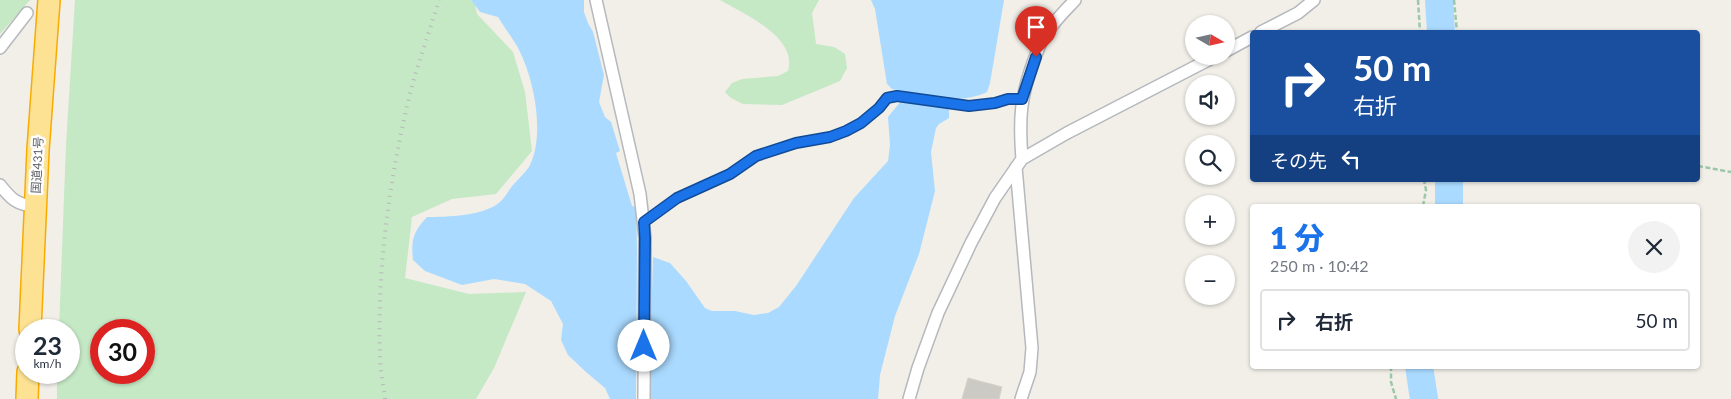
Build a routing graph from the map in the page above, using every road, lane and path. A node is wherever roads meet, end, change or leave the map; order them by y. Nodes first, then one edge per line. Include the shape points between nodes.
1 (49, 0) edge
2 (596, 0) edge
3 (1075, 0) edge
4 (1314, 0) edge
5 (1418, 0) edge
6 (1454, 0) edge
7 (27, 13) dead end
8 (1265, 30) edge
9 (1420, 30) edge
10 (1457, 30) edge
11 (1250, 38) edge
12 (1235, 46) edge
13 (0, 48) edge
14 (1199, 65) edge
15 (1022, 99) junction
16 (1019, 163) junction
17 (1700, 166) edge
18 (1731, 172) edge
19 (1424, 182) edge
20 (0, 185) edge
21 (1423, 204) edge
22 (35, 206) junction
23 (644, 222) junction
24 (30, 319) edge
25 (1391, 369) edge
26 (28, 384) edge
27 (27, 399) edge
28 (644, 399) edge
29 (909, 399) edge
30 (1021, 399) edge
31 (1396, 399) edge

1 - 22 highway, 国道431号
2 - 23 street
3 - 15 street via 1042,40
4 - 8 street via 1298,13
5 - 9 path
6 - 10 path
7 - 13 street
11 - 12 street
14 - 16 street via 1067,133
15 - 16 street
15 - 23 lane via 969,106 897,96 887,98 854,127 830,137 796,143 756,156 730,174 677,198
16 - 29 street via 971,243 938,313
16 - 30 street via 1032,348 1030,372
17 - 18 path
19 - 21 path
20 - 22 street via 12,199 26,206
22 - 24 highway, 国道431号
23 - 28 street
25 - 31 path
26 - 27 highway

